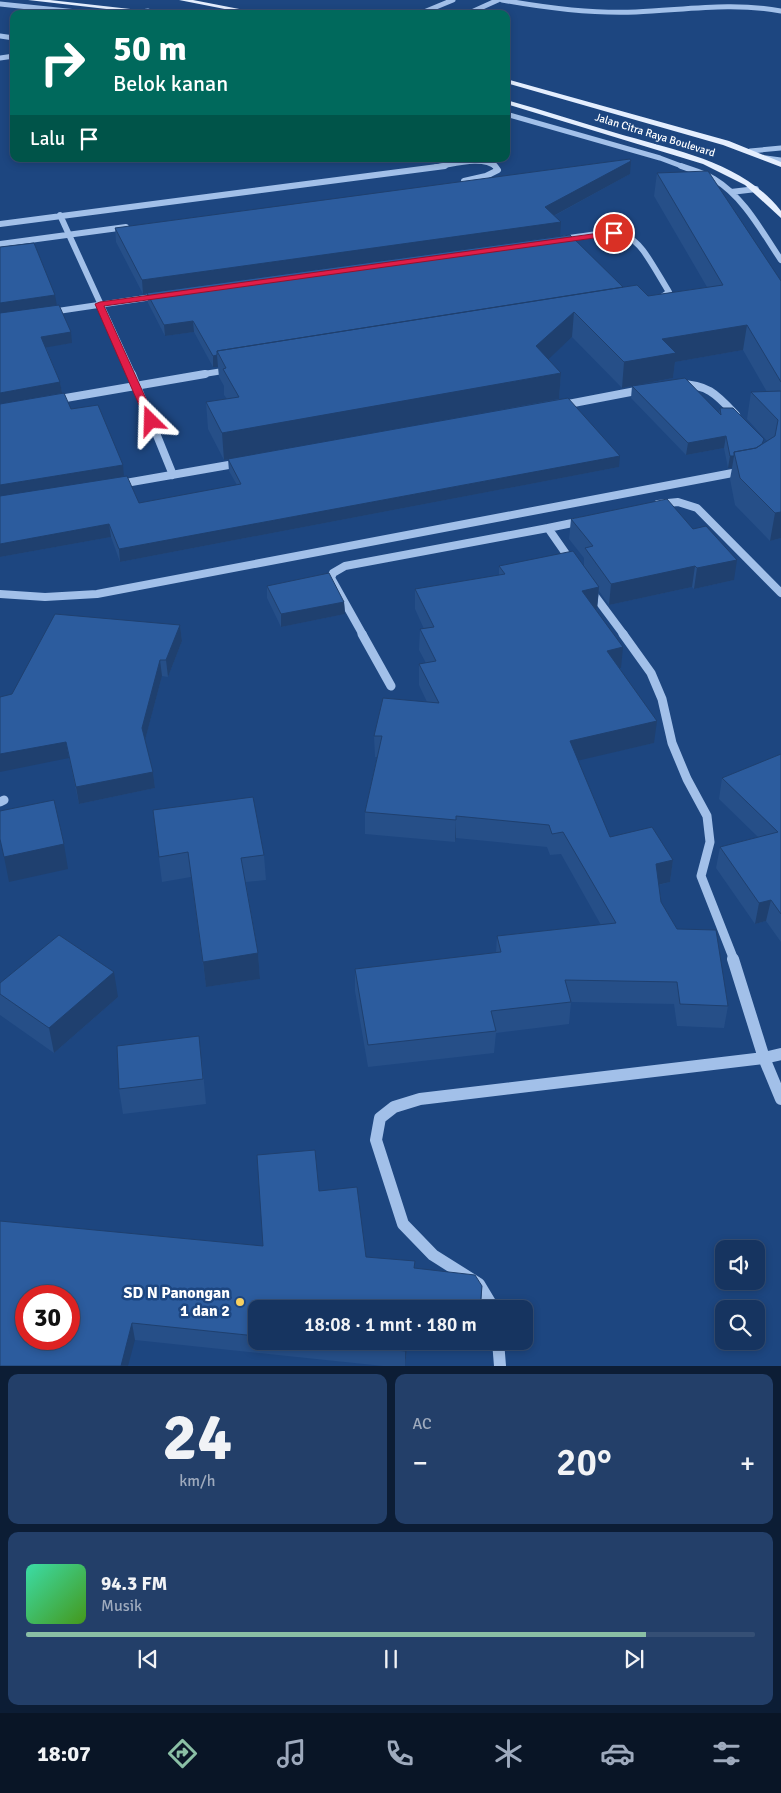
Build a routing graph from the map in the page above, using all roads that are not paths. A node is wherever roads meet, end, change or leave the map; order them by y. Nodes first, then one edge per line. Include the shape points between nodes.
1 (18, 0) edge
2 (31, 0) edge
3 (182, 0) edge
4 (453, 0) edge
5 (498, 0) edge
6 (502, 0) edge
7 (0, 4) edge
8 (10, 5) junction
9 (58, 10) edge
10 (137, 10) edge
11 (239, 10) edge
12 (429, 10) edge
13 (476, 10) edge
14 (781, 12) edge
15 (510, 82) edge
16 (510, 103) edge
17 (510, 115) edge
18 (560, 118) junction
19 (545, 125) junction
20 (781, 148) edge
21 (750, 151) junction
22 (674, 152) junction
23 (660, 158) junction
24 (766, 158) junction
25 (781, 160) edge
26 (781, 165) edge
27 (452, 183) edge
28 (756, 190) junction
29 (731, 192) junction
30 (60, 215) junction
31 (781, 216) edge
32 (0, 224) edge
33 (128, 226) edge
34 (70, 234) junction
35 (555, 240) edge
36 (0, 244) edge
37 (781, 260) edge
38 (169, 295) edge
39 (652, 302) edge
40 (100, 304) junction
41 (45, 312) edge
42 (234, 369) edge
43 (674, 384) edge
44 (137, 385) junction
45 (645, 390) edge
46 (49, 401) edge
47 (556, 406) edge
48 (742, 422) edge
49 (251, 461) edge
50 (749, 470) edge
51 (173, 475) junction
52 (115, 485) edge
53 (650, 506) edge
54 (594, 518) edge
55 (548, 528) junction
56 (576, 569) edge
57 (587, 585) edge
58 (781, 593) edge
59 (0, 594) edge
60 (391, 686) dead end
61 (781, 1054) edge
62 (764, 1058) junction
63 (781, 1099) edge
64 (489, 1300) edge
65 (499, 1350) edge
66 (500, 1366) edge

1 - 8 street
2 - 10 main road
3 - 11 main road
4 - 12 street
5 - 13 street
6 - 14 street via 593,12 742,4
7 - 8 street
8 - 9 street
15 - 21 main road, Jalan Citra Raya Boulevard
16 - 18 main road, Jalan Citra Raya Boulevard
17 - 19 street
18 - 19 street
18 - 22 main road, Jalan Citra Raya Boulevard
19 - 23 street
20 - 21 street
21 - 24 main road, Jalan Citra Raya Boulevard
22 - 23 street
22 - 28 main road, Jalan Citra Raya Boulevard via 738,176
23 - 29 street via 713,178
24 - 25 street
24 - 26 main road, Jalan Citra Raya Boulevard
27 - 30 street via 486,177 498,170 492,164 475,162
28 - 29 street
28 - 31 main road, Jalan Citra Raya Boulevard
29 - 37 street
30 - 32 street
30 - 34 street
33 - 34 street
34 - 36 street
34 - 40 street
35 - 39 street via 614,233 635,239 669,292
38 - 40 street
40 - 41 street
40 - 44 street
42 - 44 street
43 - 48 street via 694,383 710,388
44 - 46 street
44 - 51 street
45 - 47 street
49 - 51 street
50 - 59 street via 97,594 45,597
51 - 52 street
53 - 58 street via 677,502 697,508
54 - 55 street
55 - 56 street
55 - 60 street via 366,561 333,573 331,578
57 - 62 street via 650,673 662,699 672,743 707,816 710,842 702,876 740,973
61 - 62 street
62 - 63 street
62 - 64 street via 420,1099 394,1107 380,1118 376,1140 404,1224 433,1255 479,1284
65 - 66 street

